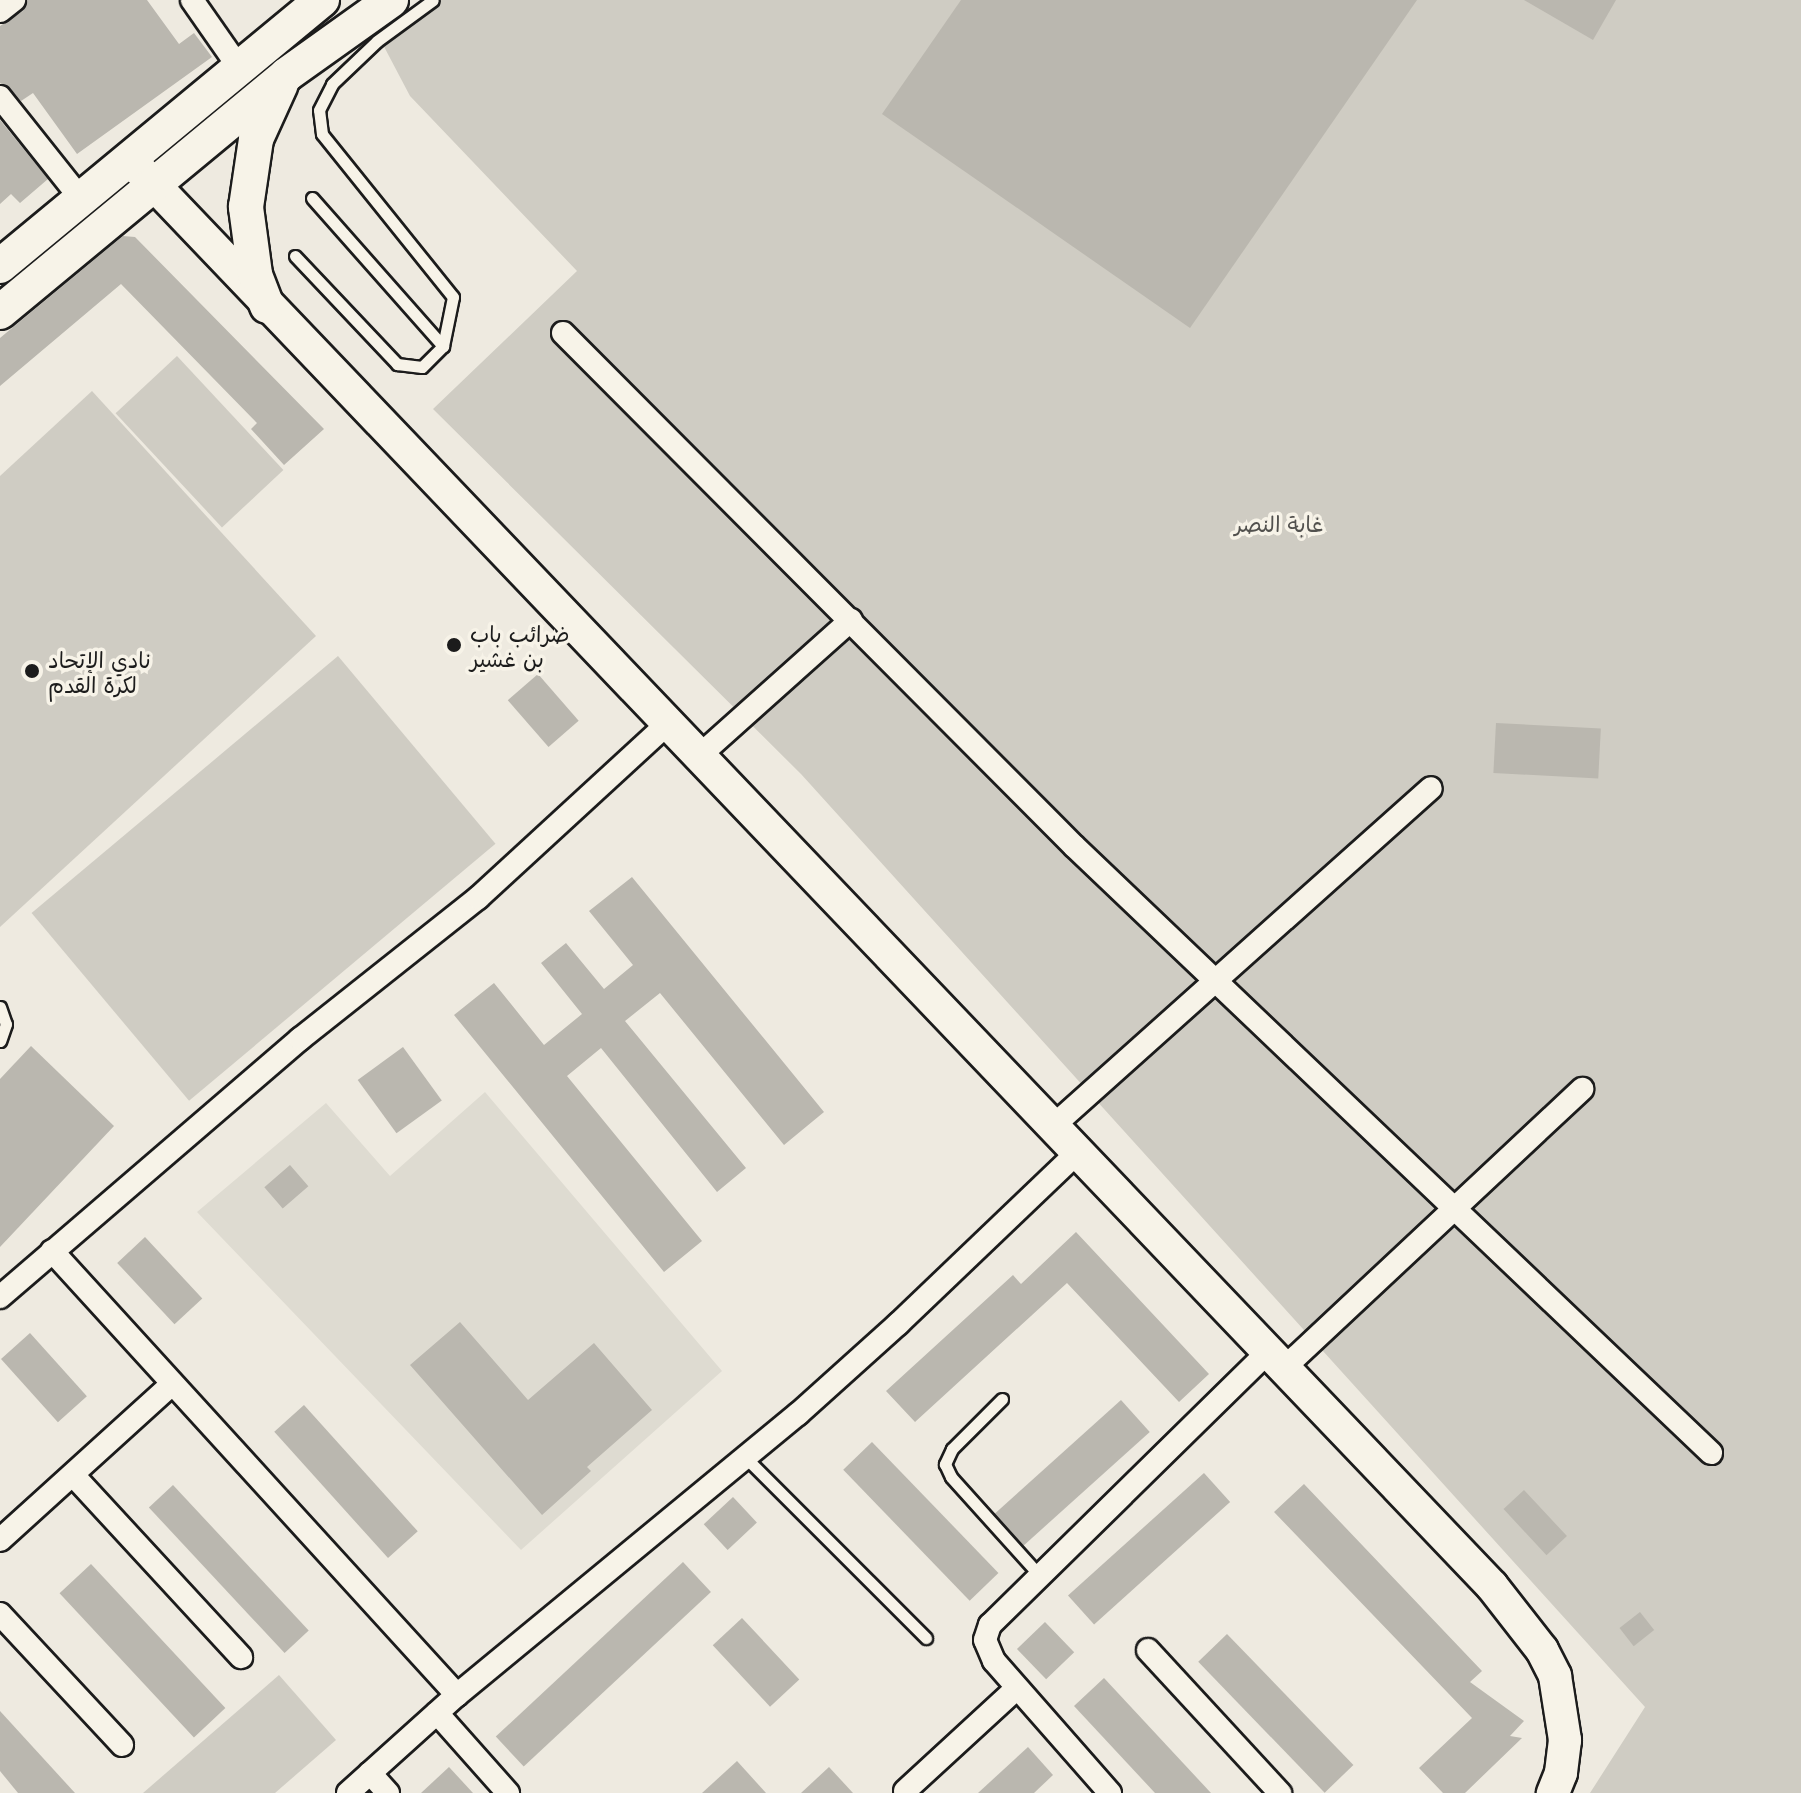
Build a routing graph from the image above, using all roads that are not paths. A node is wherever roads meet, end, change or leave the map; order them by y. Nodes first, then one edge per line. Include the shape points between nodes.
1 (14, 0) edge
2 (192, 0) edge
3 (322, 0) edge
4 (391, 0) edge
5 (433, 0) edge
6 (0, 11) edge
7 (238, 66) junction
8 (286, 75) junction
9 (0, 97) edge
10 (140, 171) junction
11 (312, 198) dead end
12 (81, 199) junction
13 (295, 256) dead end
14 (0, 266) edge
15 (267, 306) junction
16 (0, 312) edge
17 (563, 333) dead end
18 (443, 346) junction
19 (851, 620) junction
20 (668, 723) junction
21 (699, 756) junction
22 (1431, 788) dead end
23 (1216, 979) junction
24 (0, 1007) edge
25 (0, 1041) edge
26 (1582, 1089) dead end
27 (1052, 1127) junction
28 (1077, 1153) junction
29 (1456, 1207) junction
30 (52, 1251) junction
31 (0, 1297) edge
32 (1275, 1361) junction
33 (172, 1384) junction
34 (1002, 1399) dead end
35 (1711, 1453) dead end
36 (745, 1457) junction
37 (73, 1475) junction
38 (0, 1540) edge
39 (1040, 1576) junction
40 (0, 1614) edge
41 (926, 1638) dead end
42 (1148, 1650) dead end
43 (241, 1657) dead end
44 (1017, 1688) junction
45 (457, 1695) junction
46 (437, 1713) junction
47 (122, 1745) dead end
48 (370, 1773) junction
49 (905, 1791) dead end
50 (1108, 1792) edge
51 (348, 1793) edge
52 (388, 1793) edge
53 (508, 1793) edge
54 (1280, 1793) edge
55 (1553, 1793) edge

1 - 6 street
2 - 7 street
3 - 7 main road
4 - 8 main road
5 - 18 lane via 343,73 319,110 322,134 453,297
7 - 10 main road
8 - 10 main road
8 - 15 main road via 256,139 248,184 248,241
9 - 12 street
10 - 12 main road
10 - 15 street
10 - 16 main road
11 - 18 lane
12 - 14 main road
13 - 18 lane via 397,364 422,367
15 - 20 street
17 - 19 street
19 - 21 street
19 - 23 street via 1074,846
20 - 21 street
20 - 30 street via 478,898 289,1049
21 - 27 street
22 - 23 street
23 - 27 street
23 - 29 street
24 - 25 lane via 6,1024
26 - 29 street
27 - 28 street
28 - 32 street
28 - 36 street via 898,1324
29 - 32 street
29 - 35 street
30 - 31 street
30 - 33 street
32 - 39 street
32 - 55 street via 1492,1586 1542,1650 1555,1676 1565,1740
33 - 37 street
33 - 45 street
34 - 39 lane via 952,1449 945,1464
36 - 41 lane
36 - 45 street
37 - 38 street
37 - 43 street
39 - 44 street via 990,1625 985,1640 994,1661
40 - 47 street
42 - 54 street
44 - 49 street
44 - 50 street
45 - 46 street
46 - 48 street
46 - 53 street
48 - 51 street
48 - 52 street

